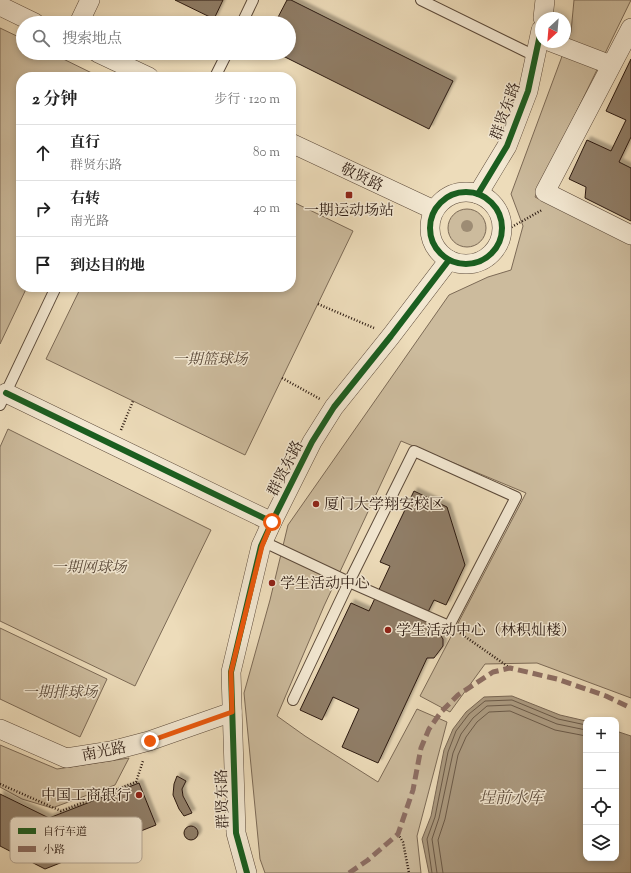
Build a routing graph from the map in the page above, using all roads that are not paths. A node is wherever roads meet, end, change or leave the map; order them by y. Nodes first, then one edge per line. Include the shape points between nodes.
1 (90, 0) edge
2 (253, 0) edge
3 (421, 0) edge
4 (545, 0) edge
5 (0, 6) edge
6 (544, 12) edge
7 (21, 16) edge
8 (82, 16) edge
9 (245, 16) edge
10 (631, 28) edge
11 (535, 38) edge
12 (540, 48) edge
13 (564, 48) edge
14 (113, 60) edge
15 (224, 60) edge
16 (611, 65) junction
17 (138, 72) edge
18 (218, 72) edge
19 (296, 145) edge
20 (478, 194) junction
21 (434, 210) junction
22 (631, 235) edge
23 (449, 260) junction
24 (54, 292) edge
25 (2, 396) edge
26 (272, 522) junction
27 (264, 542) junction
28 (349, 582) junction
29 (293, 700) dead end
30 (232, 712) junction
31 (0, 729) edge
32 (243, 871) edge

1 - 8 street
2 - 9 lane
3 - 11 lane
4 - 6 street
5 - 7 street
10 - 16 street
12 - 20 street, 群贤东路 via 528,91 507,146
13 - 16 street
14 - 17 street
15 - 18 lane
16 - 22 street via 545,192
19 - 21 street, 敬贤路
20 - 21 street via 453,194
20 - 23 street via 494,205 500,216 502,229 499,243 492,253 480,262 467,264
21 - 23 street via 430,236 435,248
23 - 26 street, 群贤东路 via 334,407 312,442
24 - 25 lane
25 - 26 street via 115,446
26 - 27 street, 群贤东路
27 - 28 lane
27 - 30 street, 群贤东路 via 231,672
28 - 28 lane via 449,626 516,497 414,451
28 - 29 lane
30 - 31 street, 南光路 via 150,741 111,751 66,758
30 - 32 street, 群贤东路 via 236,833

